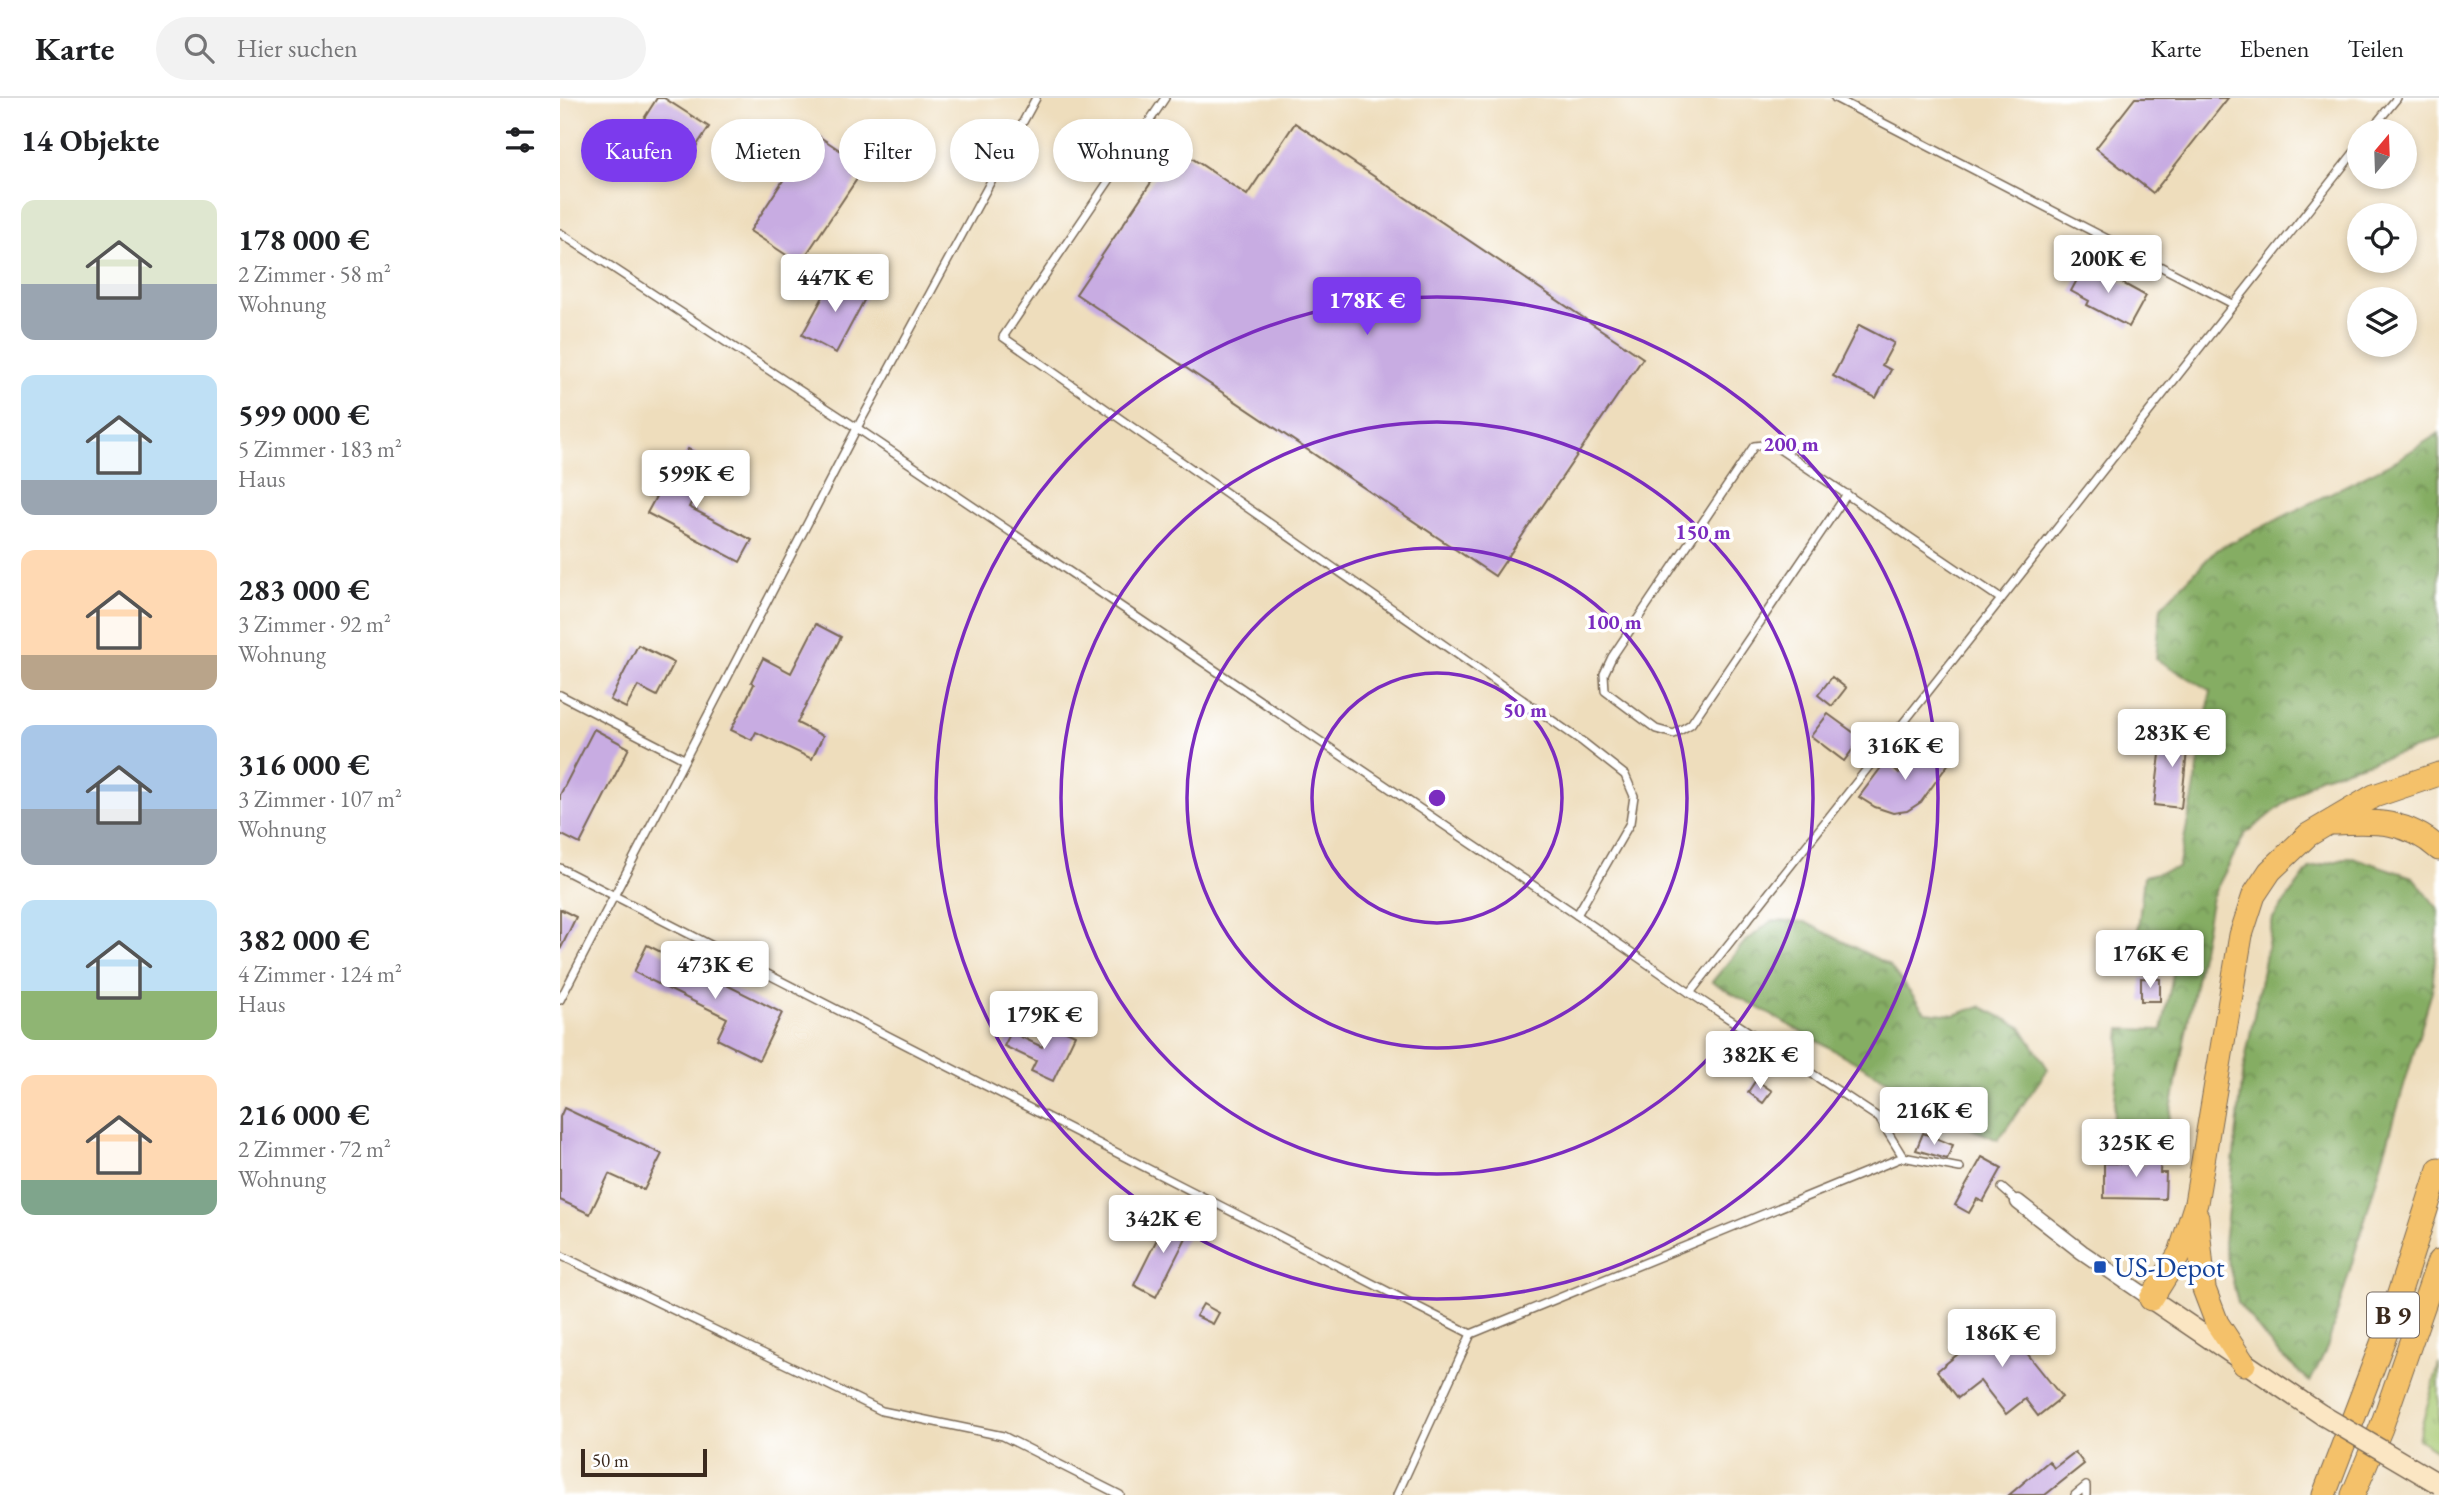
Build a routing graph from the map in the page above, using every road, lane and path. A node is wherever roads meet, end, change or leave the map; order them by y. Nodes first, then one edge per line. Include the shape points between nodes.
1 (1036, 98) edge
2 (1165, 98) edge
3 (1835, 98) edge
4 (2397, 98) edge
5 (2380, 119) edge
6 (2347, 161) edge
7 (560, 233) edge
8 (2233, 304) junction
9 (857, 428) junction
10 (1847, 494) junction
11 (2001, 599) junction
12 (560, 695) edge
13 (684, 759) junction
14 (2439, 775) edge
15 (2330, 823) junction
16 (2439, 849) edge
17 (560, 868) edge
18 (613, 895) junction
19 (1577, 915) junction
20 (1690, 993) junction
21 (560, 1000) edge
22 (1903, 1157) junction
23 (1960, 1168) dead end
24 (2439, 1169) edge
25 (2002, 1188) dead end
26 (2018, 1202) joint
27 (2196, 1203) junction
28 (560, 1255) edge
29 (2439, 1261) edge
30 (2151, 1299) junction
31 (1471, 1334) junction
32 (2244, 1364) junction
33 (2439, 1484) edge
34 (1120, 1495) edge
35 (1397, 1495) edge
36 (2075, 1495) edge
37 (2086, 1495) edge
38 (2324, 1495) edge
39 (2353, 1495) edge

1 - 9 lane
2 - 19 lane via 1003,337 1626,775 1634,796 1630,823
3 - 8 lane
4 - 5 lane
6 - 8 lane
7 - 9 lane
8 - 11 lane
9 - 13 lane
9 - 19 lane
10 - 10 lane via 1772,444 1754,446 1612,657 1604,674 1605,691 1656,729 1674,734 1691,724
10 - 11 lane
11 - 20 lane
12 - 13 lane
13 - 18 lane
14 - 15 highway via 2374,796
15 - 16 highway via 2379,821 2406,827
15 - 27 highway via 2308,835 2254,895 2241,935
17 - 18 lane
18 - 21 lane
18 - 31 lane
19 - 20 lane
20 - 22 lane via 1879,1118
22 - 23 lane
22 - 31 lane
24 - 38 highway, B 9 via 2389,1325
25 - 26 lane
26 - 30 street
27 - 30 highway via 2180,1253
27 - 32 highway via 2203,1289 2217,1323
28 - 34 lane via 882,1411 1003,1436
29 - 39 highway, B 9
30 - 32 main road
31 - 35 lane
32 - 33 main road, bridge
36 - 37 lane via 2086,1486

